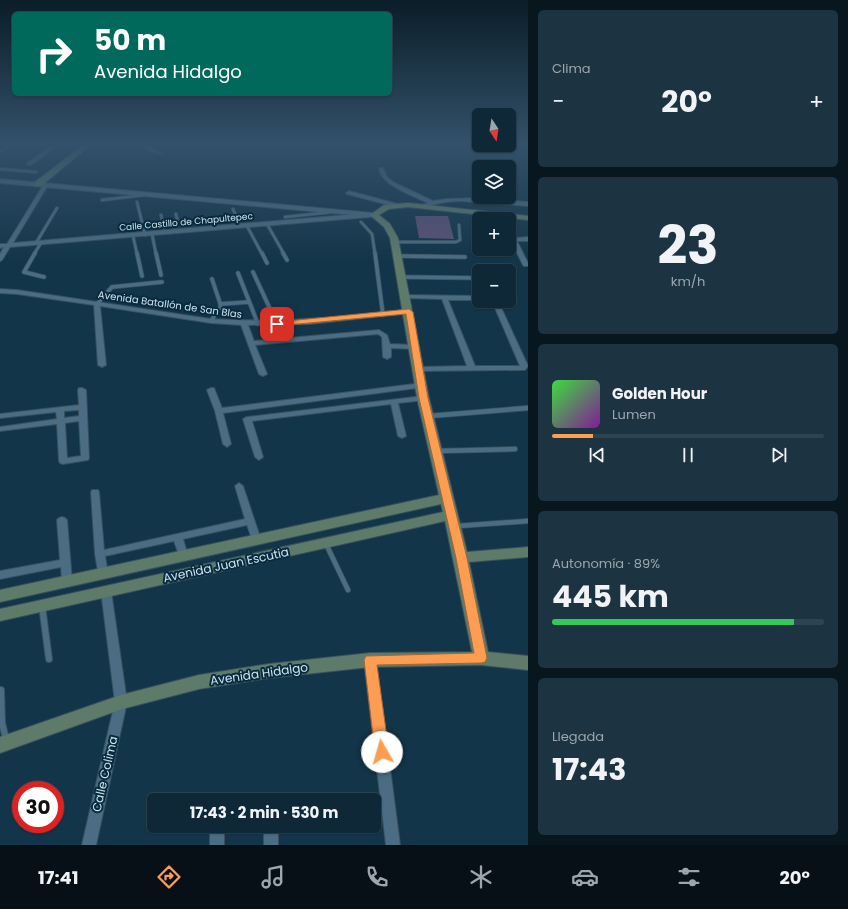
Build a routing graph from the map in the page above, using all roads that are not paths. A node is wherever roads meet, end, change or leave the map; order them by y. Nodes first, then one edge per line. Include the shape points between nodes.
1 (16, 182) edge
2 (390, 182) edge
3 (34, 184) joint
4 (46, 185) junction
5 (349, 192) dead end
6 (148, 194) junction
7 (102, 200) dead end
8 (137, 202) dead end
9 (427, 204) junction
10 (528, 204) edge
11 (396, 205) junction
12 (57, 208) dead end
13 (232, 209) dead end
14 (339, 212) junction
15 (176, 214) dead end
16 (374, 214) junction
17 (161, 215) dead end
18 (285, 217) dead end
19 (528, 218) edge
20 (361, 222) dead end
21 (267, 224) junction
22 (459, 225) dead end
23 (164, 226) junction
24 (240, 226) junction
25 (247, 226) junction
26 (166, 233) junction
27 (148, 235) junction
28 (133, 236) junction
29 (528, 239) edge
30 (516, 240) edge
31 (395, 242) junction
32 (39, 243) junction
33 (516, 245) edge
34 (0, 246) edge
35 (8, 246) junction
36 (398, 256) junction
37 (465, 257) dead end
38 (0, 259) edge
39 (287, 260) dead end
40 (526, 260) edge
41 (267, 263) dead end
42 (253, 272) dead end
43 (238, 273) dead end
44 (161, 275) dead end
45 (142, 276) dead end
46 (402, 277) junction
47 (44, 278) dead end
48 (472, 278) edge
49 (212, 279) dead end
50 (162, 282) dead end
51 (0, 291) edge
52 (406, 297) junction
53 (444, 297) junction
54 (472, 298) edge
55 (249, 302) junction
56 (97, 304) junction
57 (220, 304) junction
58 (498, 308) edge
59 (409, 312) junction
60 (383, 315) junction
61 (211, 321) junction
62 (244, 324) junction
63 (258, 324) junction
64 (277, 324) junction
65 (250, 343) junction
66 (387, 346) junction
67 (415, 347) junction
68 (387, 356) dead end
69 (102, 365) dead end
70 (420, 369) junction
71 (472, 369) junction
72 (263, 374) dead end
73 (422, 385) junction
74 (82, 390) dead end
75 (211, 390) dead end
76 (423, 398) junction
77 (394, 401) junction
78 (82, 407) junction
79 (243, 408) junction
80 (528, 408) edge
81 (60, 409) junction
82 (219, 411) junction
83 (0, 416) edge
84 (428, 416) junction
85 (83, 418) junction
86 (247, 419) junction
87 (61, 421) junction
88 (0, 429) edge
89 (402, 436) dead end
90 (227, 444) dead end
91 (515, 449) dead end
92 (436, 451) junction
93 (259, 457) dead end
94 (239, 486) dead end
95 (95, 492) dead end
96 (447, 498) junction
97 (62, 520) dead end
98 (250, 521) junction
99 (453, 521) junction
100 (528, 521) edge
101 (178, 537) junction
102 (256, 540) junction
103 (325, 543) junction
104 (528, 552) edge
105 (100, 554) junction
106 (183, 556) junction
107 (461, 558) junction
108 (66, 562) junction
109 (102, 574) junction
110 (0, 576) edge
111 (67, 581) junction
112 (348, 590) dead end
113 (106, 591) junction
114 (0, 596) edge
115 (42, 606) junction
116 (0, 615) edge
117 (481, 658) junction
118 (49, 659) dead end
119 (370, 660) junction
120 (528, 663) edge
121 (1, 690) dead end
122 (121, 702) junction
123 (3, 744) edge
124 (271, 833) edge
125 (89, 845) edge
126 (271, 845) edge
127 (393, 845) edge

1 - 3 street
2 - 9 street
3 - 4 street
4 - 6 street
4 - 35 street
5 - 11 street
6 - 7 lane
6 - 14 street
8 - 27 lane
9 - 10 street via 449,200
9 - 11 main road
9 - 19 main road
11 - 16 main road
12 - 32 lane
13 - 24 lane
14 - 16 street
14 - 18 lane
15 - 23 lane via 178,224
16 - 21 street, Calle Castillo de Chapultepec
16 - 31 main road via 388,226
17 - 23 lane
20 - 60 lane via 372,234
21 - 25 street, Calle Castillo de Chapultepec
21 - 39 lane
22 - 31 lane via 460,240 456,242
23 - 26 lane
24 - 25 street, Calle Castillo de Chapultepec
24 - 26 street, Calle Castillo de Chapultepec
25 - 41 lane
26 - 27 street, Calle Castillo de Chapultepec
27 - 28 street, Calle Castillo de Chapultepec
27 - 44 lane
28 - 32 street, Calle Castillo de Chapultepec
28 - 45 lane
29 - 30 street
31 - 36 main road
32 - 35 street, Calle Castillo de Chapultepec
32 - 47 lane via 24,272
33 - 40 street
34 - 35 street, Calle Castillo de Chapultepec
35 - 38 street
36 - 37 lane
36 - 46 main road
42 - 64 lane
43 - 55 lane
46 - 48 lane
46 - 52 main road
49 - 57 lane
50 - 56 lane via 112,287
51 - 56 street, Avenida Batallón de San Blas
52 - 53 street
52 - 59 main road
53 - 54 street
53 - 71 street
55 - 57 lane
55 - 63 lane
56 - 61 street, Avenida Batallón de San Blas
56 - 69 street
57 - 61 lane
58 - 71 street via 524,366 516,369
59 - 60 street, Avenida Batallón de San Blas
59 - 67 main road
60 - 64 street, Avenida Batallón de San Blas
61 - 62 street, Avenida Batallón de San Blas
62 - 63 street, Avenida Batallón de San Blas
62 - 65 street
63 - 64 street, Avenida Batallón de San Blas
65 - 66 street via 379,332 385,336
65 - 72 street
66 - 67 street
66 - 68 street
67 - 70 main road
70 - 71 street
70 - 73 main road
73 - 76 main road
73 - 79 street
74 - 78 street
75 - 82 street
76 - 77 street
76 - 84 main road
77 - 86 street
77 - 89 street
78 - 81 street
78 - 85 street
79 - 82 street
79 - 86 street
80 - 84 lane
81 - 83 street
81 - 87 street
82 - 90 street
84 - 92 main road
85 - 87 street
85 - 87 street via 85,458 69,461 63,461
86 - 93 street
87 - 88 street
91 - 92 lane
92 - 96 main road
94 - 98 street
95 - 105 street
96 - 99 main road
96 - 102 main road, Avenida Juan Escutia
97 - 108 street
98 - 101 street
98 - 102 street
99 - 100 lane
99 - 103 main road, Avenida Juan Escutia
99 - 107 main road
101 - 105 street
101 - 106 street
102 - 106 main road, Avenida Juan Escutia
103 - 112 lane
103 - 113 main road, Avenida Juan Escutia
104 - 107 main road
105 - 109 street
106 - 109 main road, Avenida Juan Escutia
107 - 117 main road
108 - 110 street
108 - 111 street
109 - 111 main road, Avenida Juan Escutia
111 - 114 main road, Avenida Juan Escutia
113 - 115 main road, Avenida Juan Escutia
113 - 122 street
115 - 116 main road, Avenida Juan Escutia
115 - 118 lane
117 - 119 main road, Avenida Hidalgo
117 - 120 main road, Avenida Hidalgo
119 - 122 main road, Avenida Hidalgo via 199,682
119 - 127 street
121 - 123 lane
122 - 123 main road, Avenida Hidalgo
122 - 125 street, Calle Colima
124 - 126 street

